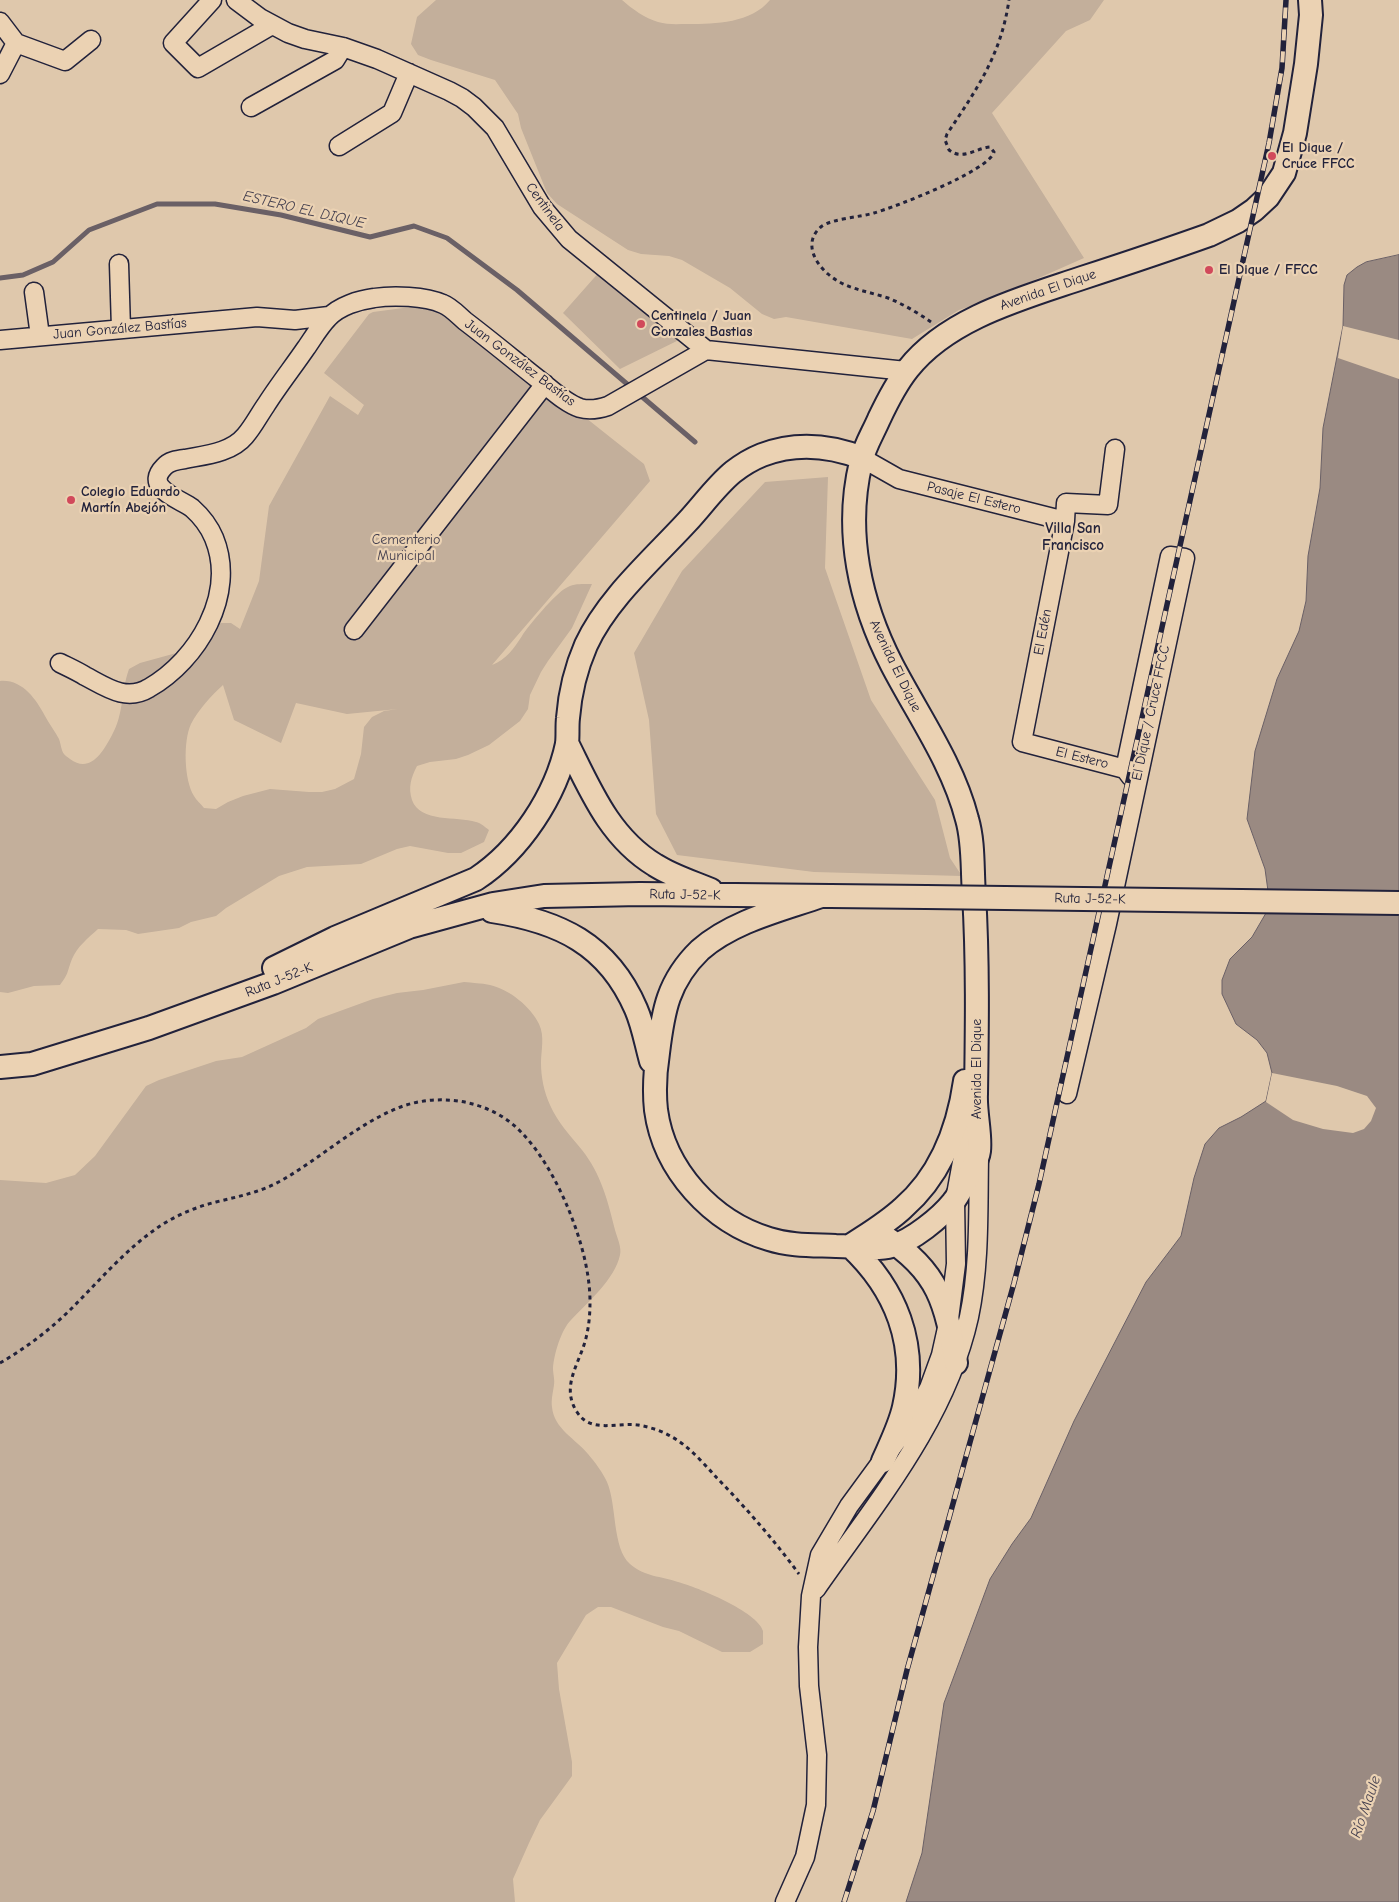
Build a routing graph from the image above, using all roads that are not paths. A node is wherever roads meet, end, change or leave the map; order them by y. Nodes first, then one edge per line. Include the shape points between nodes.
1 (212, 0) edge
2 (236, 0) edge
3 (1310, 0) edge
4 (0, 22) edge
5 (272, 26) junction
6 (91, 40) dead end
7 (16, 43) junction
8 (343, 47) junction
9 (410, 73) junction
10 (0, 74) edge
11 (251, 107) dead end
12 (339, 146) dead end
13 (119, 264) dead end
14 (34, 292) dead end
15 (329, 316) junction
16 (121, 329) junction
17 (40, 336) junction
18 (0, 340) edge
19 (706, 350) junction
20 (906, 371) junction
21 (545, 384) junction
22 (1115, 449) dead end
23 (862, 458) junction
24 (1065, 522) junction
25 (354, 630) dead end
26 (60, 663) dead end
27 (1022, 742) joint
28 (567, 743) junction
29 (1131, 774) junction
30 (723, 895) junction
31 (821, 896) junction
32 (1399, 903) edge
33 (471, 909) junction
34 (204, 1009) junction
35 (977, 1019) junction
36 (0, 1068) edge
37 (654, 1075) junction
38 (1067, 1094) dead end
39 (976, 1105) junction
40 (980, 1155) junction
41 (955, 1200) junction
42 (872, 1231) junction
43 (898, 1245) junction
44 (850, 1246) junction
45 (949, 1319) junction
46 (956, 1363) junction
47 (883, 1461) junction
48 (811, 1596) junction
49 (785, 1902) edge

1 - 5 street via 173,43 198,68
2 - 5 street, Centinela
3 - 20 main road, Avenida El Dique via 1309,40 1295,133 1284,172 1261,204 1238,221 1209,235 988,311 947,335
4 - 7 street
5 - 8 street, Centinela via 305,40
6 - 7 street via 65,60
7 - 10 street
8 - 9 street, Centinela
8 - 11 street via 335,60
9 - 12 street via 392,113
9 - 19 street, Centinela via 462,98 485,117 502,139 533,193 569,239
13 - 16 street
14 - 17 street
15 - 16 street, Juan González Bastías via 295,320 257,317
15 - 21 street, Juan González Bastías via 357,301 389,295 444,304
15 - 26 street, Juan González Bastías via 245,437 219,452 170,462 161,469 159,480 162,490 199,515 217,548 218,591 210,621 193,651 168,676 139,693 109,690
16 - 17 street, Juan González Bastías
17 - 18 street, Juan González Bastías
19 - 20 street
19 - 21 street, Juan González Bastías via 600,409 585,409 573,404
20 - 23 main road, Avenida El Dique
21 - 25 street
22 - 24 street via 1108,505 1066,503
23 - 24 street, Pasaje El Estero via 899,479
23 - 28 main road via 828,448 794,447 761,456 732,473 619,595 597,626 578,663 571,692
23 - 35 main road, Avenida El Dique via 854,537 865,599 892,666 949,769 968,823 972,843
24 - 27 street, El Edén
27 - 29 street, El Estero
28 - 30 main road via 600,810 624,842 655,866
28 - 34 main road via 555,779 536,816 489,870 462,886 298,956
29 - 29 street, El Dique / Cruce FFCC via 1185,558 1170,556
29 - 38 street, El Dique / Cruce FFCC via 1106,924
30 - 31 main road, Ruta J-52-K
30 - 33 main road, Ruta J-52-K via 544,896
31 - 32 main road, Ruta J-52-K, bridge
31 - 37 main road via 730,930 709,943 689,962 678,977 664,1010
33 - 34 main road, Ruta J-52-K via 409,927
33 - 37 main road via 519,915 544,922 568,933 597,953 620,980 633,1002
34 - 36 main road, Ruta J-52-K via 32,1064
35 - 39 main road, Avenida El Dique
35 - 42 main road via 961,1107 949,1145 917,1194
37 - 44 main road via 656,1109 667,1146 686,1181 713,1209 729,1221 766,1238 807,1246
39 - 40 main road, Avenida El Dique
39 - 41 street via 969,1124
40 - 41 main road
40 - 46 street via 975,1274 969,1315
41 - 43 main road via 919,1232
41 - 45 street via 956,1264
42 - 43 main road
42 - 44 main road
43 - 44 main road via 875,1248
43 - 45 main road via 933,1283
44 - 47 main road via 865,1260 888,1293 897,1311 907,1350 904,1408
45 - 46 main road
45 - 47 street via 929,1388 912,1420
46 - 48 street via 937,1409 917,1444
47 - 48 street via 849,1506 820,1555
48 - 49 street via 808,1646 817,1755 816,1805 804,1857

